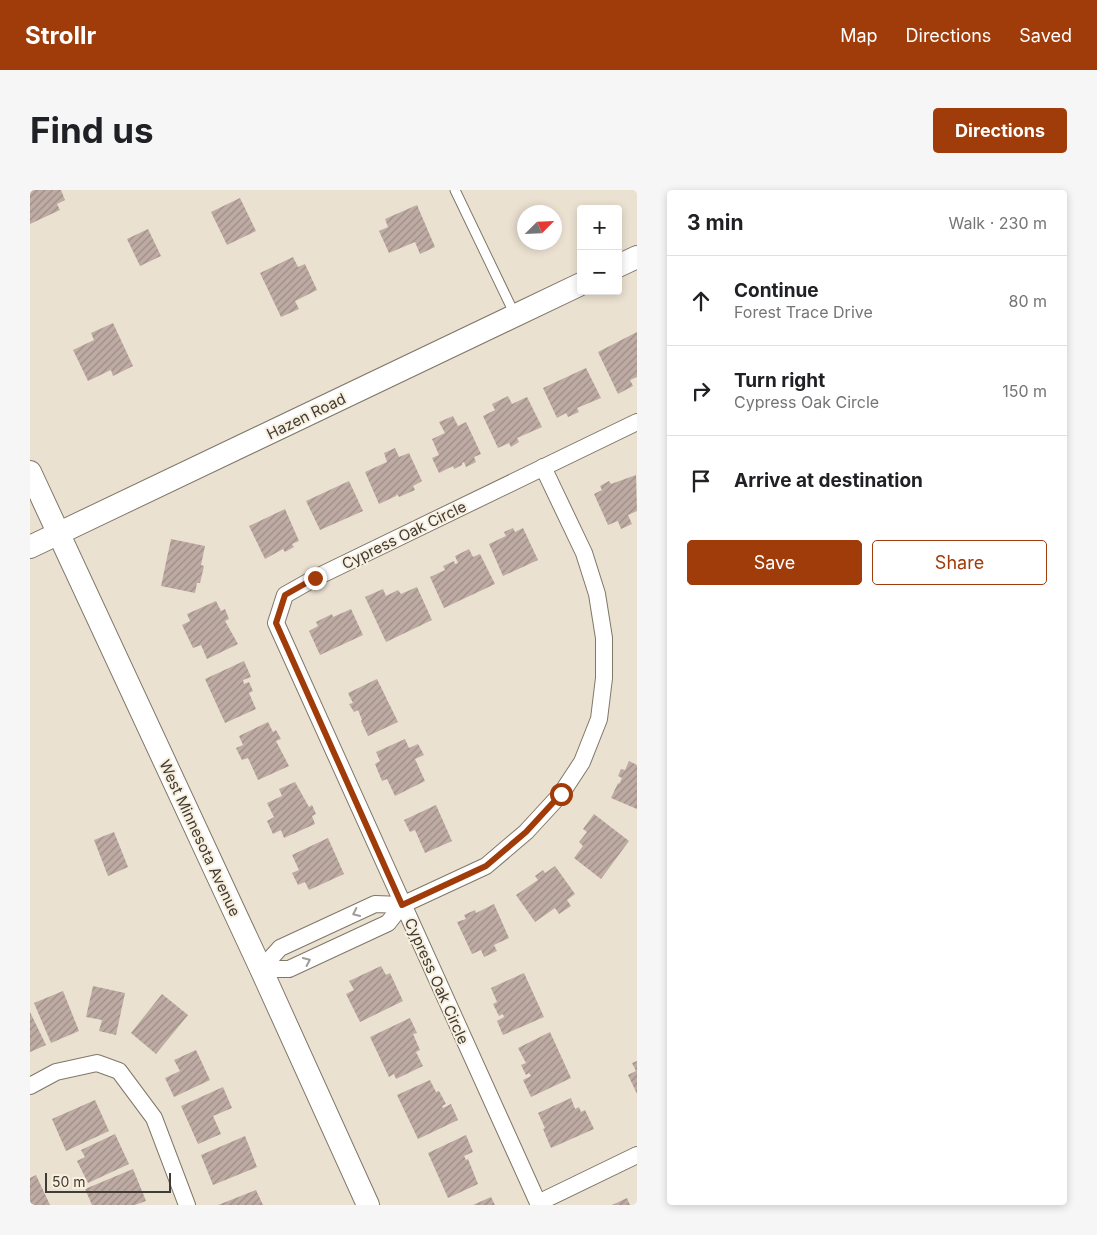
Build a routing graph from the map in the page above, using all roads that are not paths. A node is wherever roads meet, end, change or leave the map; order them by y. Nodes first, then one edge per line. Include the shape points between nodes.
1 (455, 190) edge
2 (637, 257) edge
3 (622, 264) edge
4 (577, 286) edge
5 (515, 315) junction
6 (637, 422) edge
7 (543, 467) junction
8 (30, 472) edge
9 (59, 535) junction
10 (30, 547) edge
11 (402, 905) junction
12 (261, 969) junction
13 (30, 1086) edge
14 (637, 1155) edge
15 (539, 1204) edge
16 (187, 1205) edge
17 (368, 1205) edge

1 - 5 lane
2 - 3 street
4 - 5 street, Hazen Road
5 - 9 street, Hazen Road
6 - 7 street, Cypress Oak Circle
7 - 11 street via 584,553 597,594 604,638 599,719 582,762 561,794 526,832 486,866
7 - 11 street, Cypress Oak Circle via 285,595 276,623
8 - 9 street, West Minnesota Avenue
9 - 10 street, Hazen Road
9 - 12 street, West Minnesota Avenue
11 -> 12 street via 375,904 280,948
12 -> 11 street via 289,970 388,923
11 - 15 street, Cypress Oak Circle
12 - 17 street, West Minnesota Avenue
13 - 16 street via 56,1072 97,1062 119,1071 154,1118
14 - 15 street, Cypress Oak Circle

